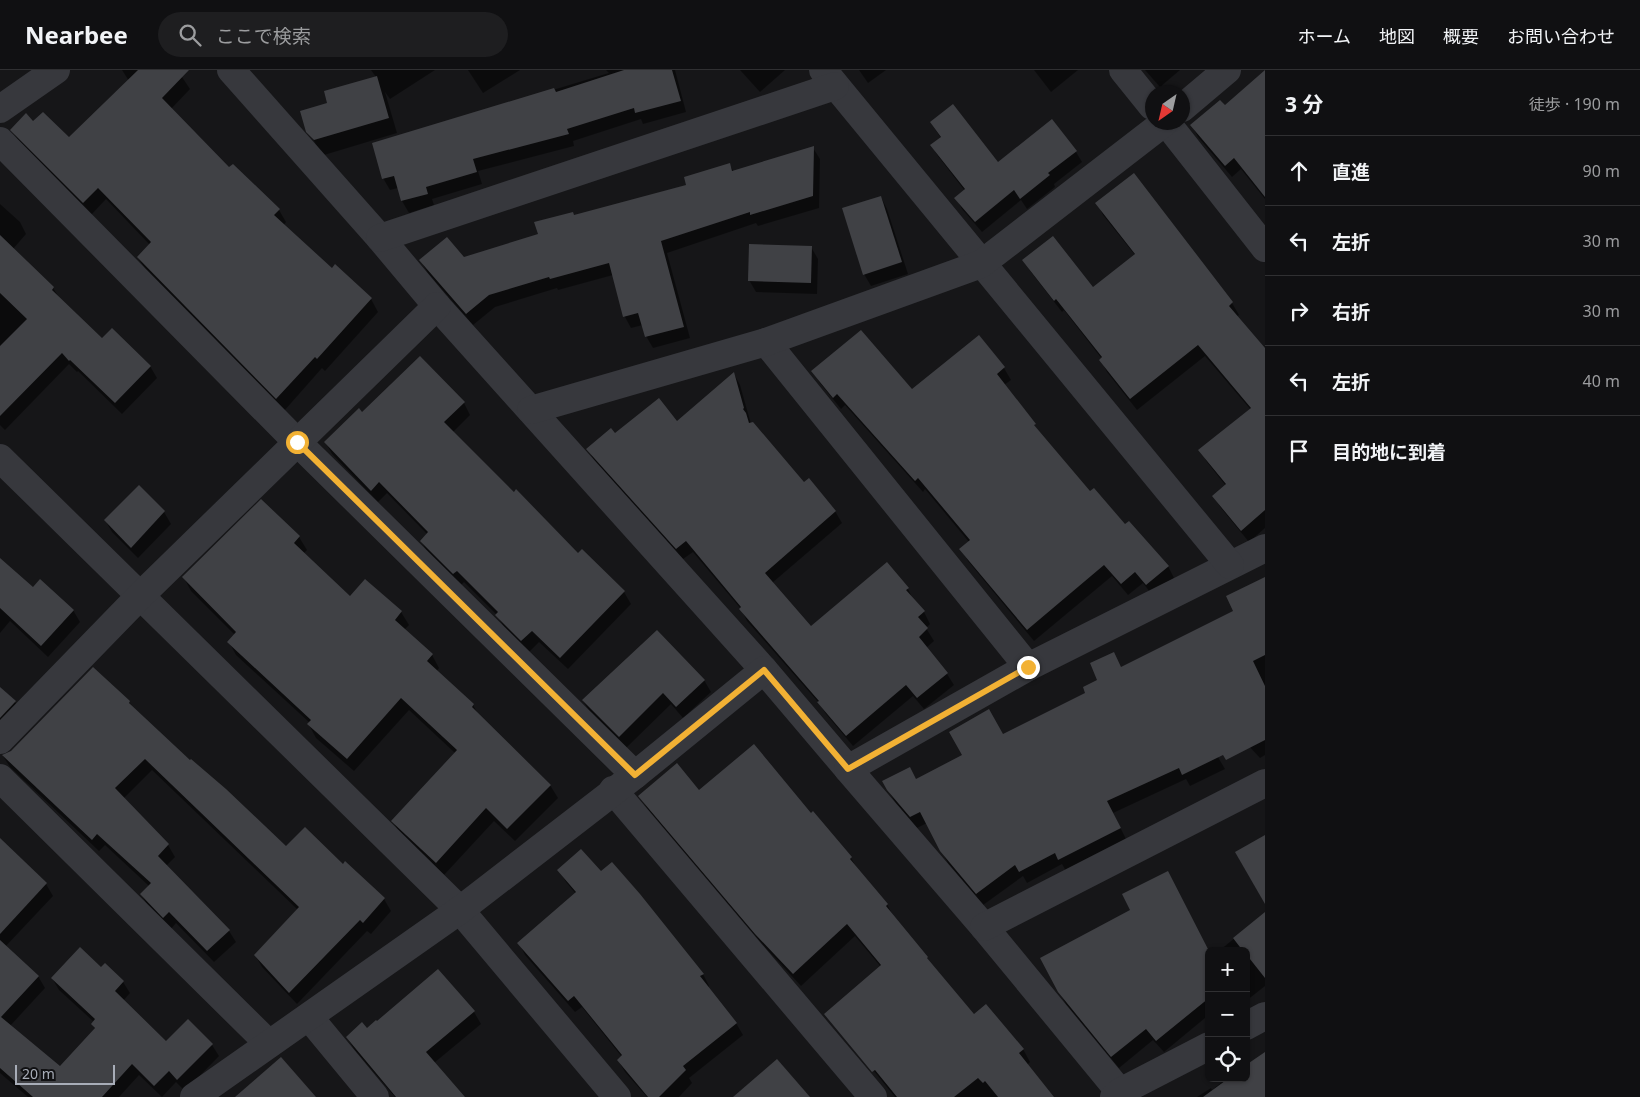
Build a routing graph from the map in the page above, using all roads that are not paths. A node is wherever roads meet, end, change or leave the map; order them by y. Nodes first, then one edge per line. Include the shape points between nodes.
1 (56, 70) edge
2 (231, 70) edge
3 (1123, 70) edge
4 (1227, 70) edge
5 (829, 78) edge
6 (1145, 97) edge
7 (1190, 101) edge
8 (0, 109) edge
9 (1155, 130) edge
10 (1171, 130) edge
11 (0, 141) edge
12 (380, 238) junction
13 (1265, 248) edge
14 (982, 264) junction
15 (437, 306) junction
16 (766, 342) junction
17 (531, 410) junction
18 (297, 442) junction
19 (0, 458) edge
20 (1265, 548) edge
21 (1230, 565) junction
22 (140, 597) junction
23 (1028, 667) junction
24 (764, 670) junction
25 (0, 740) edge
26 (848, 769) junction
27 (635, 775) junction
28 (0, 778) edge
29 (1265, 783) edge
30 (613, 790) junction
31 (460, 910) junction
32 (984, 927) junction
33 (1265, 1016) edge
34 (309, 1017) junction
35 (1250, 1024) edge
36 (269, 1044) junction
37 (1205, 1048) edge
38 (1119, 1095) edge
39 (194, 1097) edge
40 (375, 1097) edge
41 (618, 1097) edge
42 (873, 1097) edge

1 - 8 street
2 - 12 street
3 - 6 street
4 - 7 street
5 - 12 street
5 - 14 street
9 - 14 street
10 - 13 street
11 - 18 street
12 - 15 street
14 - 16 street
14 - 21 street
15 - 17 street
15 - 18 street
16 - 17 street
16 - 23 street
17 - 24 street
18 - 22 street
18 - 27 street
19 - 22 street
20 - 21 street
21 - 23 street
22 - 25 street
22 - 31 street
23 - 26 street
24 - 26 street
24 - 27 street
26 - 32 street
27 - 30 street
28 - 36 street
29 - 32 street
30 - 31 street
30 - 42 street
31 - 34 street
31 - 41 street
32 - 38 street
33 - 35 street
34 - 36 street
34 - 40 street
36 - 39 street
37 - 38 street

